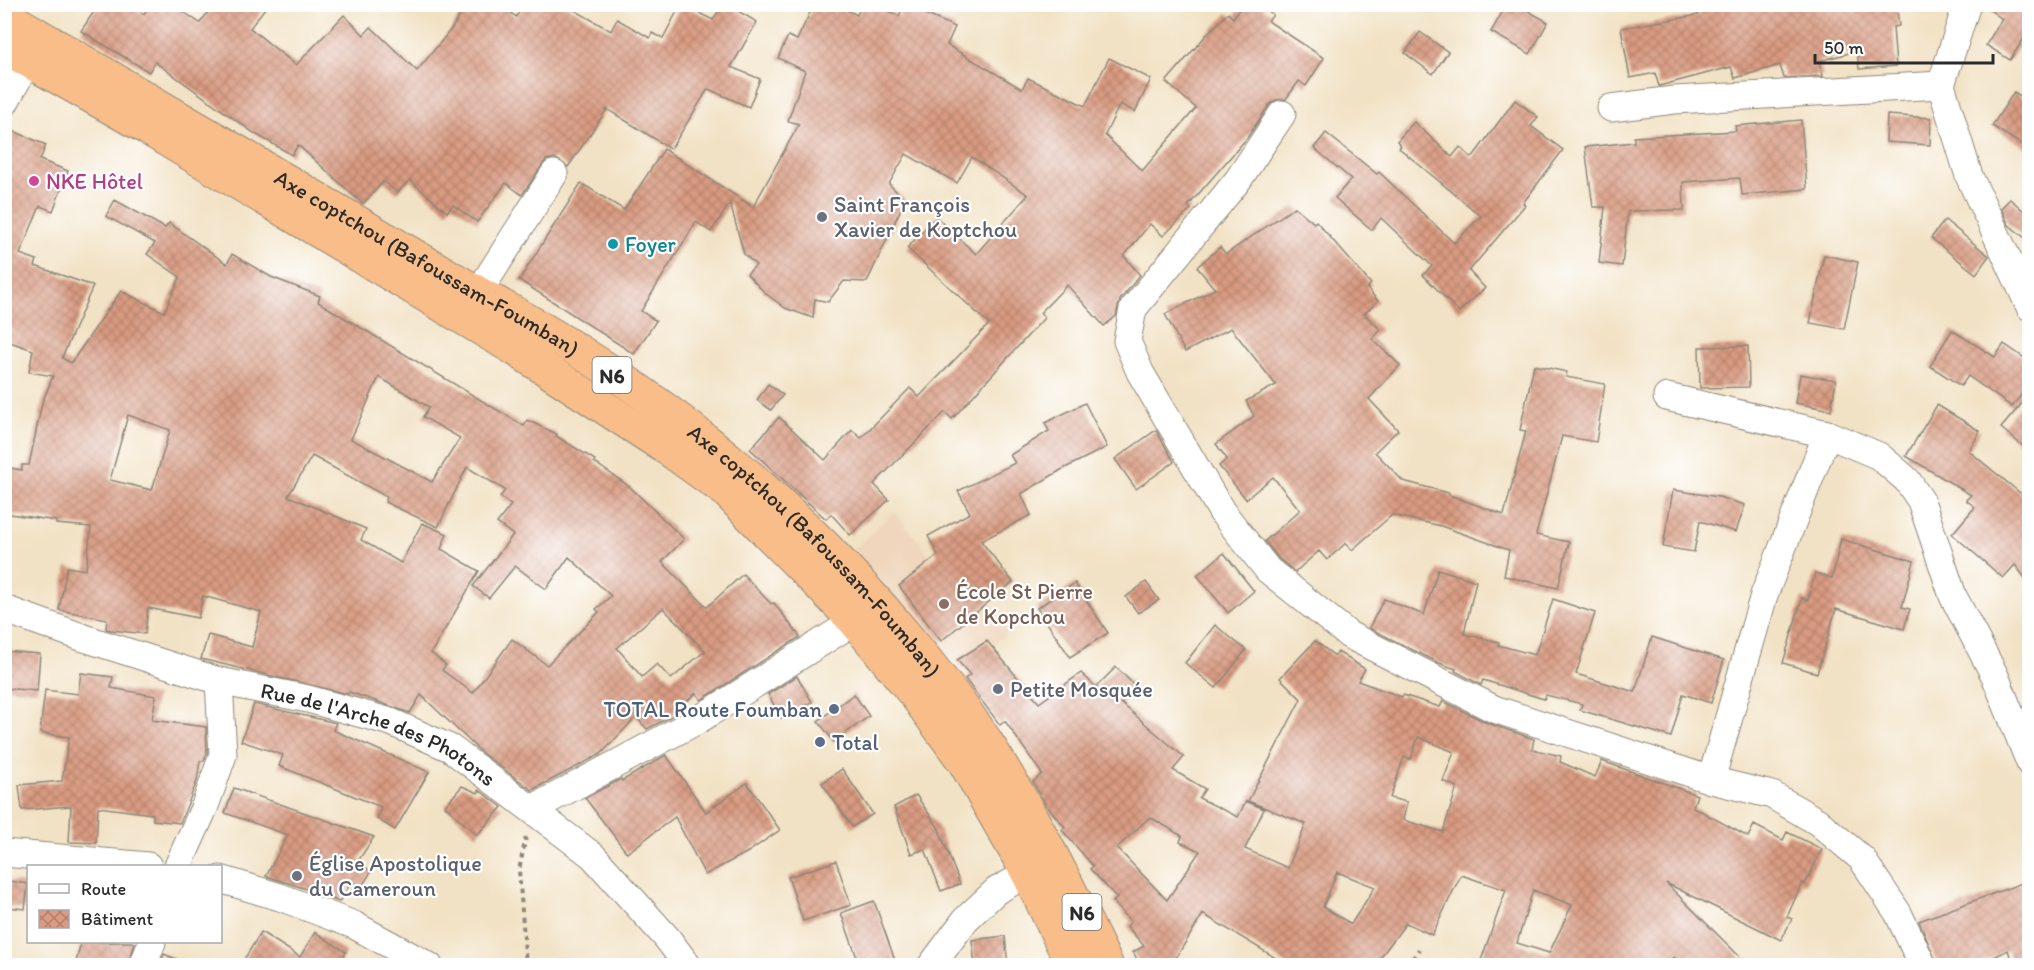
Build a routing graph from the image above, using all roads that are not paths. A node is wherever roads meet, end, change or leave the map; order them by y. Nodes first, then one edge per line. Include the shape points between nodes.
1 (1967, 4) edge
2 (4, 15) edge
3 (25, 48) edge
4 (1941, 84) junction
5 (4, 104) edge
6 (1611, 108) dead end
7 (1282, 114) dead end
8 (153, 116) junction
9 (554, 174) dead end
10 (477, 293) junction
11 (2030, 306) edge
12 (634, 389) junction
13 (1666, 397) dead end
14 (619, 418) junction
15 (1827, 434) junction
16 (4, 609) edge
17 (866, 611) junction
18 (219, 681) junction
19 (2030, 763) edge
20 (1710, 780) junction
21 (532, 810) junction
22 (4, 853) edge
23 (127, 865) edge
24 (179, 865) edge
25 (1042, 866) junction
26 (222, 880) edge
27 (152, 943) edge
28 (143, 966) edge
29 (429, 966) edge
30 (687, 966) edge
31 (931, 966) edge
32 (1073, 966) edge
33 (1107, 966) edge
34 (1923, 966) edge

1 - 4 street
2 - 3 highway, N6
3 - 5 street
3 - 8 highway, Axe coptchou (Bafoussam-Foumban) / N6
4 - 6 street via 1674,100
4 - 11 street via 1969,176
7 - 20 street via 1238,180 1133,309 1127,341 1140,372 1222,512 1268,570 1349,634 1494,709
8 - 10 highway, Axe coptchou (Bafoussam-Foumban) / N6
8 - 14 highway, Axe coptchou (Bafoussam-Foumban) / N6
9 - 10 street
10 - 12 highway, Axe coptchou (Bafoussam-Foumban) / N6 via 534,323
12 - 14 highway
12 - 17 highway, Axe coptchou (Bafoussam-Foumban) / N6 via 747,472 816,536
13 - 15 street
14 - 17 highway, Axe coptchou (Bafoussam-Foumban) / N6 via 725,490
15 - 19 street via 1879,456 1907,480 1921,501 1953,596 1995,676
15 - 20 street via 1764,595
16 - 18 street, Rue de l'Arche des Photons
17 - 21 street via 698,720
17 - 25 highway, Axe coptchou (Bafoussam-Foumban) / N6 via 917,697
18 - 21 street, Rue de l'Arche des Photons via 308,699 391,722 450,748
18 - 24 street via 223,755
20 - 34 street via 1772,795 1818,822 1862,859 1898,913
21 - 30 street, Rue de l'Arche des Photons via 593,856
22 - 23 street
25 - 31 street via 996,891 966,919
25 - 32 highway, N6
25 - 33 highway, N6
26 - 29 street via 354,925
27 - 28 street

